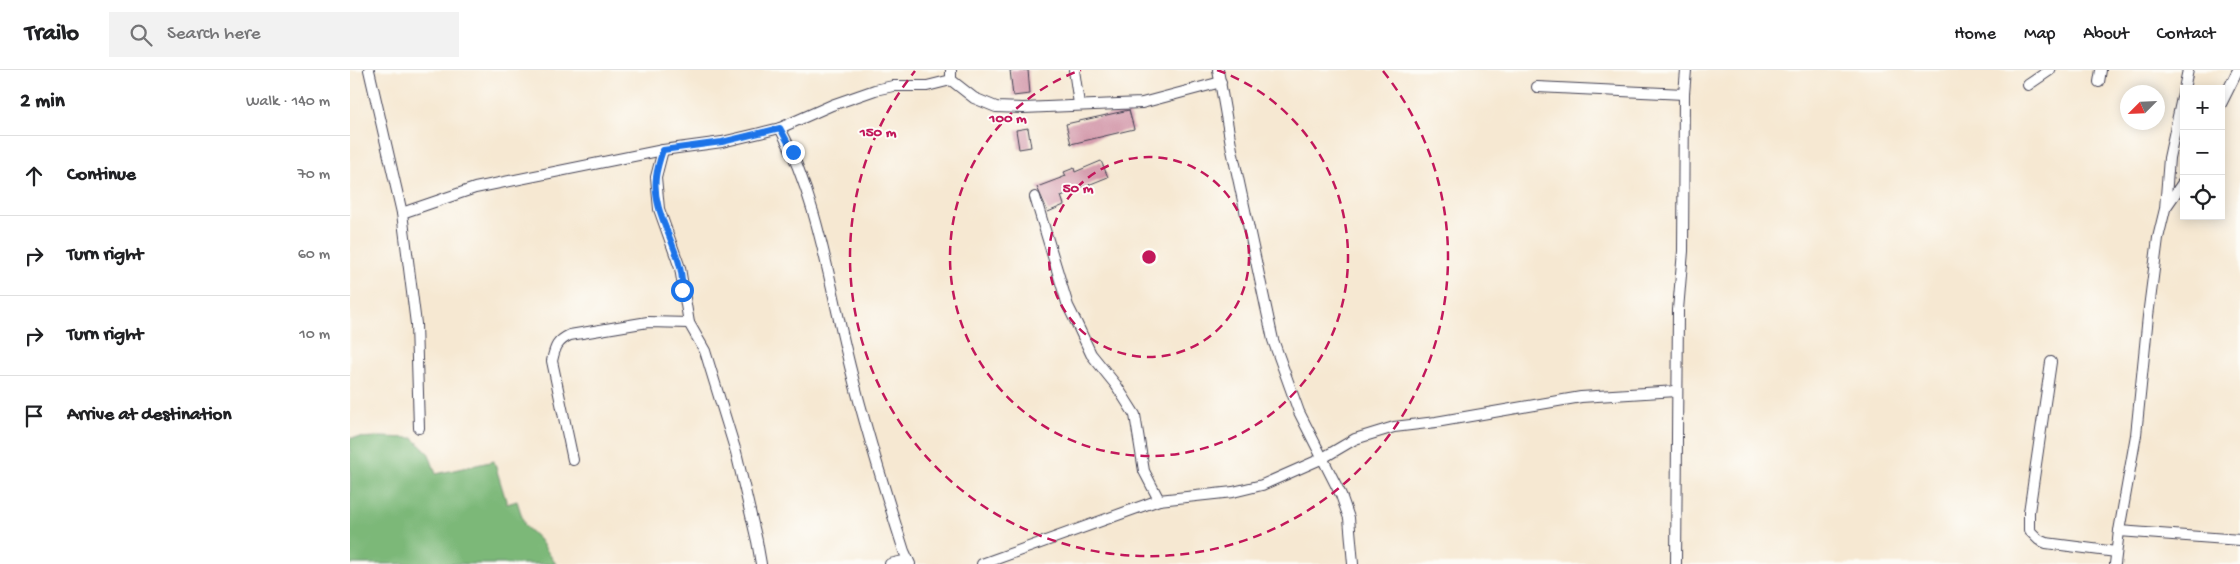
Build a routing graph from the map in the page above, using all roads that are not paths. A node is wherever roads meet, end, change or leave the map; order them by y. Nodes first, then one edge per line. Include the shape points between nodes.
1 (369, 70) edge
2 (1074, 70) edge
3 (1218, 70) edge
4 (1686, 70) edge
5 (2050, 70) edge
6 (2101, 70) edge
7 (2188, 70) edge
8 (2238, 70) edge
9 (951, 75) edge
10 (1221, 82) junction
11 (2099, 82) dead end
12 (2028, 86) dead end
13 (1537, 87) dead end
14 (1684, 94) junction
15 (2225, 96) edge
16 (1079, 104) junction
17 (780, 128) junction
18 (663, 150) junction
19 (2180, 187) edge
20 (1036, 197) dead end
21 (2165, 209) junction
22 (402, 213) junction
23 (688, 323) junction
24 (2051, 362) dead end
25 (1677, 391) junction
26 (419, 428) dead end
27 (1321, 459) junction
28 (573, 460) dead end
29 (1158, 500) junction
30 (2119, 530) junction
31 (2240, 540) edge
32 (2116, 552) junction
33 (909, 562) edge
34 (761, 564) edge
35 (890, 564) edge
36 (982, 564) edge
37 (1353, 564) edge
38 (1676, 564) edge
39 (2115, 564) edge

1 - 22 street
2 - 16 street
3 - 10 street
4 - 14 street
5 - 12 street
6 - 11 street
7 - 21 street via 2169,158
8 - 15 street
9 - 16 street via 974,98 996,107
9 - 17 street via 926,86 893,86 875,90
10 - 16 street via 1142,103
10 - 27 street via 1272,340
13 - 14 street
14 - 25 street via 1683,252
17 - 18 street via 722,142
17 - 33 street via 793,152 821,240 863,417
18 - 22 street via 475,188
18 - 23 street via 656,177 656,194 680,268
19 - 21 street
20 - 29 street via 1068,306 1091,354 1126,398 1135,415 1144,471
21 - 30 street via 2158,238 2136,435
22 - 26 street via 416,324
23 - 28 street via 648,322 560,339 552,361
23 - 34 street via 705,351 736,452
24 - 32 street via 2029,530 2046,543
25 - 27 street via 1581,397 1394,427 1355,439
25 - 38 street
27 - 29 street via 1262,485 1233,492
27 - 37 street via 1349,518
29 - 36 street
30 - 31 street
30 - 32 street
32 - 39 street
33 - 35 street

